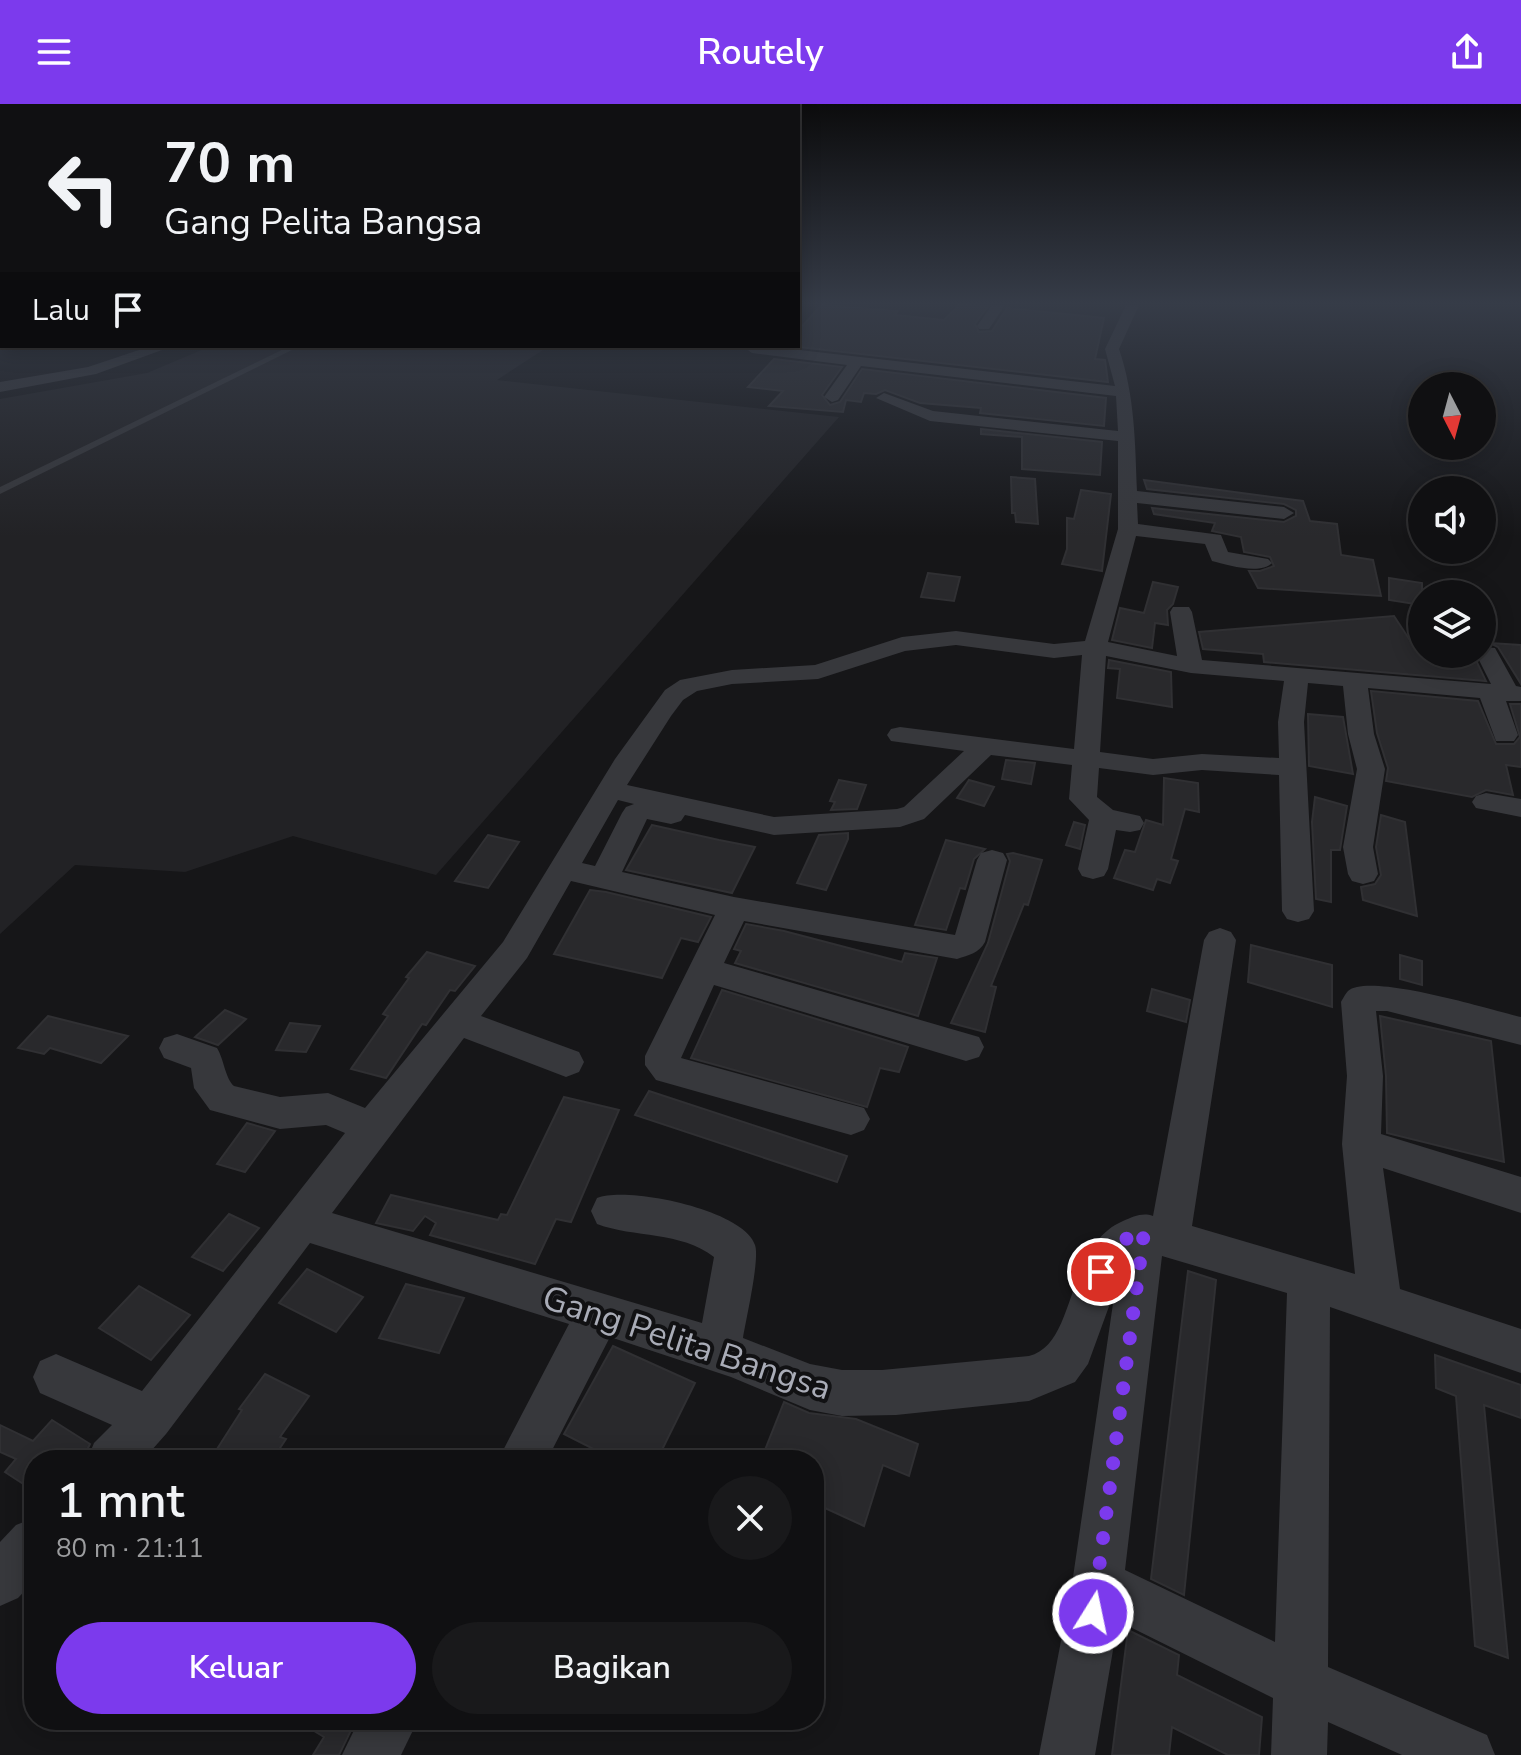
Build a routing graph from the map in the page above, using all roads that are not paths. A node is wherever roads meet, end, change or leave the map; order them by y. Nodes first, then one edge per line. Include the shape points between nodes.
1 (28, 382) edge
2 (222, 382) edge
3 (842, 382) edge
4 (1038, 382) edge
5 (1120, 382) edge
6 (0, 387) edge
7 (1123, 392) junction
8 (832, 397) dead end
9 (884, 398) dead end
10 (1127, 437) junction
11 (0, 491) edge
12 (1128, 496) junction
13 (1284, 513) dead end
14 (1128, 529) junction
15 (1261, 563) dead end
16 (1181, 612) dead end
17 (1095, 647) junction
18 (1191, 666) junction
19 (1494, 668) edge
20 (1297, 676) junction
21 (1355, 680) junction
22 (1506, 694) edge
23 (900, 735) dead end
24 (1505, 735) dead end
25 (984, 747) junction
26 (1085, 760) junction
27 (1293, 767) junction
28 (610, 790) junction
29 (1486, 802) dead end
30 (1521, 808) edge
31 (703, 812) junction
32 (992, 860) dead end
33 (565, 869) junction
34 (1093, 869) dead end
35 (1363, 874) dead end
36 (604, 878) junction
37 (734, 908) junction
38 (1298, 911) dead end
39 (1220, 940) dead end
40 (705, 970) junction
41 (458, 1022) junction
42 (1520, 1041) edge
43 (966, 1047) dead end
44 (177, 1048) dead end
45 (566, 1062) dead end
46 (851, 1119) dead end
47 (372, 1127) junction
48 (1361, 1144) junction
49 (1521, 1195) edge
50 (611, 1211) dead end
51 (301, 1222) junction
52 (1157, 1236) junction
53 (1309, 1279) junction
54 (1380, 1304) junction
55 (599, 1313) junction
56 (719, 1350) junction
57 (1521, 1351) edge
58 (56, 1377) dead end
59 (150, 1418) junction
60 (120, 1450) edge
61 (527, 1450) edge
62 (24, 1554) edge
63 (0, 1580) edge
64 (1098, 1584) junction
65 (1301, 1683) junction
66 (384, 1730) edge
67 (370, 1755) edge
68 (1067, 1755) edge
69 (1299, 1755) edge
70 (1467, 1755) edge

1 - 6 street
2 - 11 lane
3 - 8 street
4 - 7 street
5 - 7 street
7 - 10 street
9 - 10 street via 930,416
10 - 12 street
12 - 13 street
12 - 14 street
14 - 15 street via 1214,539 1219,557
14 - 17 street
16 - 18 street
17 - 18 street
17 - 26 street
17 - 28 street via 1063,651 956,638 929,640 818,672 689,685 661,711
18 - 20 street
19 - 22 street
20 - 21 street
20 - 27 street
21 - 22 street
21 - 35 street via 1371,769 1358,847
22 - 24 street
23 - 25 street
25 - 26 street
25 - 31 street via 914,813 900,818 774,826
26 - 27 street via 1153,767 1202,762
26 - 34 street via 1083,799 1117,820
27 - 38 street
28 - 31 street
28 - 33 street
29 - 30 street
31 - 36 street via 696,818 636,813
32 - 37 street via 965,946
33 - 36 street
33 - 41 street via 515,950
36 - 37 street
37 - 40 street
39 - 52 street
40 - 43 street
40 - 46 street via 663,1065
41 - 45 street
41 - 47 street
42 - 48 street via 1387,998 1361,999
44 - 47 street via 204,1058 212,1088 223,1099 280,1113 328,1109
47 - 51 street
48 - 49 street
48 - 54 street
50 - 56 street via 693,1226 722,1236 736,1249
51 - 55 street, Gang Pelita Bangsa
51 - 59 street
52 - 53 street
52 - 56 street, Gang Pelita Bangsa via 1131,1235 1112,1251 1076,1339 1045,1374 840,1393 813,1388
52 - 64 street
53 - 54 street
53 - 65 street
54 - 57 street
55 - 56 street, Gang Pelita Bangsa
55 - 61 street
58 - 59 street
59 - 60 street
62 - 63 street
64 - 65 street
64 - 68 street
65 - 69 street
65 - 70 street
66 - 67 street

